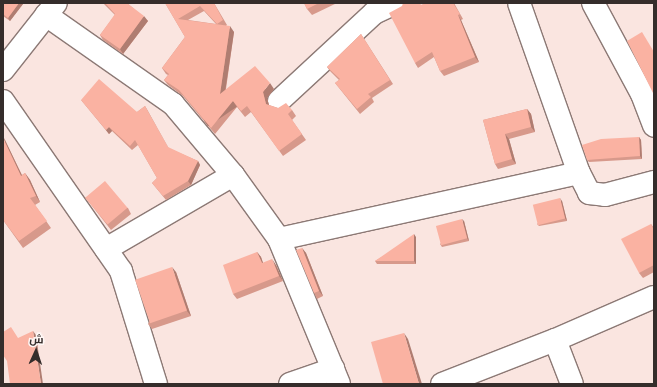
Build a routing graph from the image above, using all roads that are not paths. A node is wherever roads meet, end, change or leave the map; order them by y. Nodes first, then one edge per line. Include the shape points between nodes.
1 (395, 3) edge
2 (520, 3) edge
3 (593, 3) edge
4 (51, 9) edge
5 (3, 70) edge
6 (3, 101) edge
7 (279, 101) dead end
8 (654, 126) edge
9 (579, 174) junction
10 (233, 175) junction
11 (654, 182) edge
12 (279, 239) junction
13 (106, 249) junction
14 (654, 297) edge
15 (555, 340) junction
16 (336, 376) edge
17 (156, 384) edge
18 (290, 384) edge
19 (443, 384) edge
20 (572, 384) edge

1 - 7 street via 374,13
2 - 9 street
3 - 8 street via 642,94
4 - 5 street
4 - 10 street via 173,104
6 - 13 street
9 - 11 street via 589,193 605,195
9 - 12 street
10 - 12 street
10 - 13 street
12 - 16 street
13 - 17 street via 121,271
14 - 15 street
15 - 19 street
15 - 20 street
16 - 18 street

